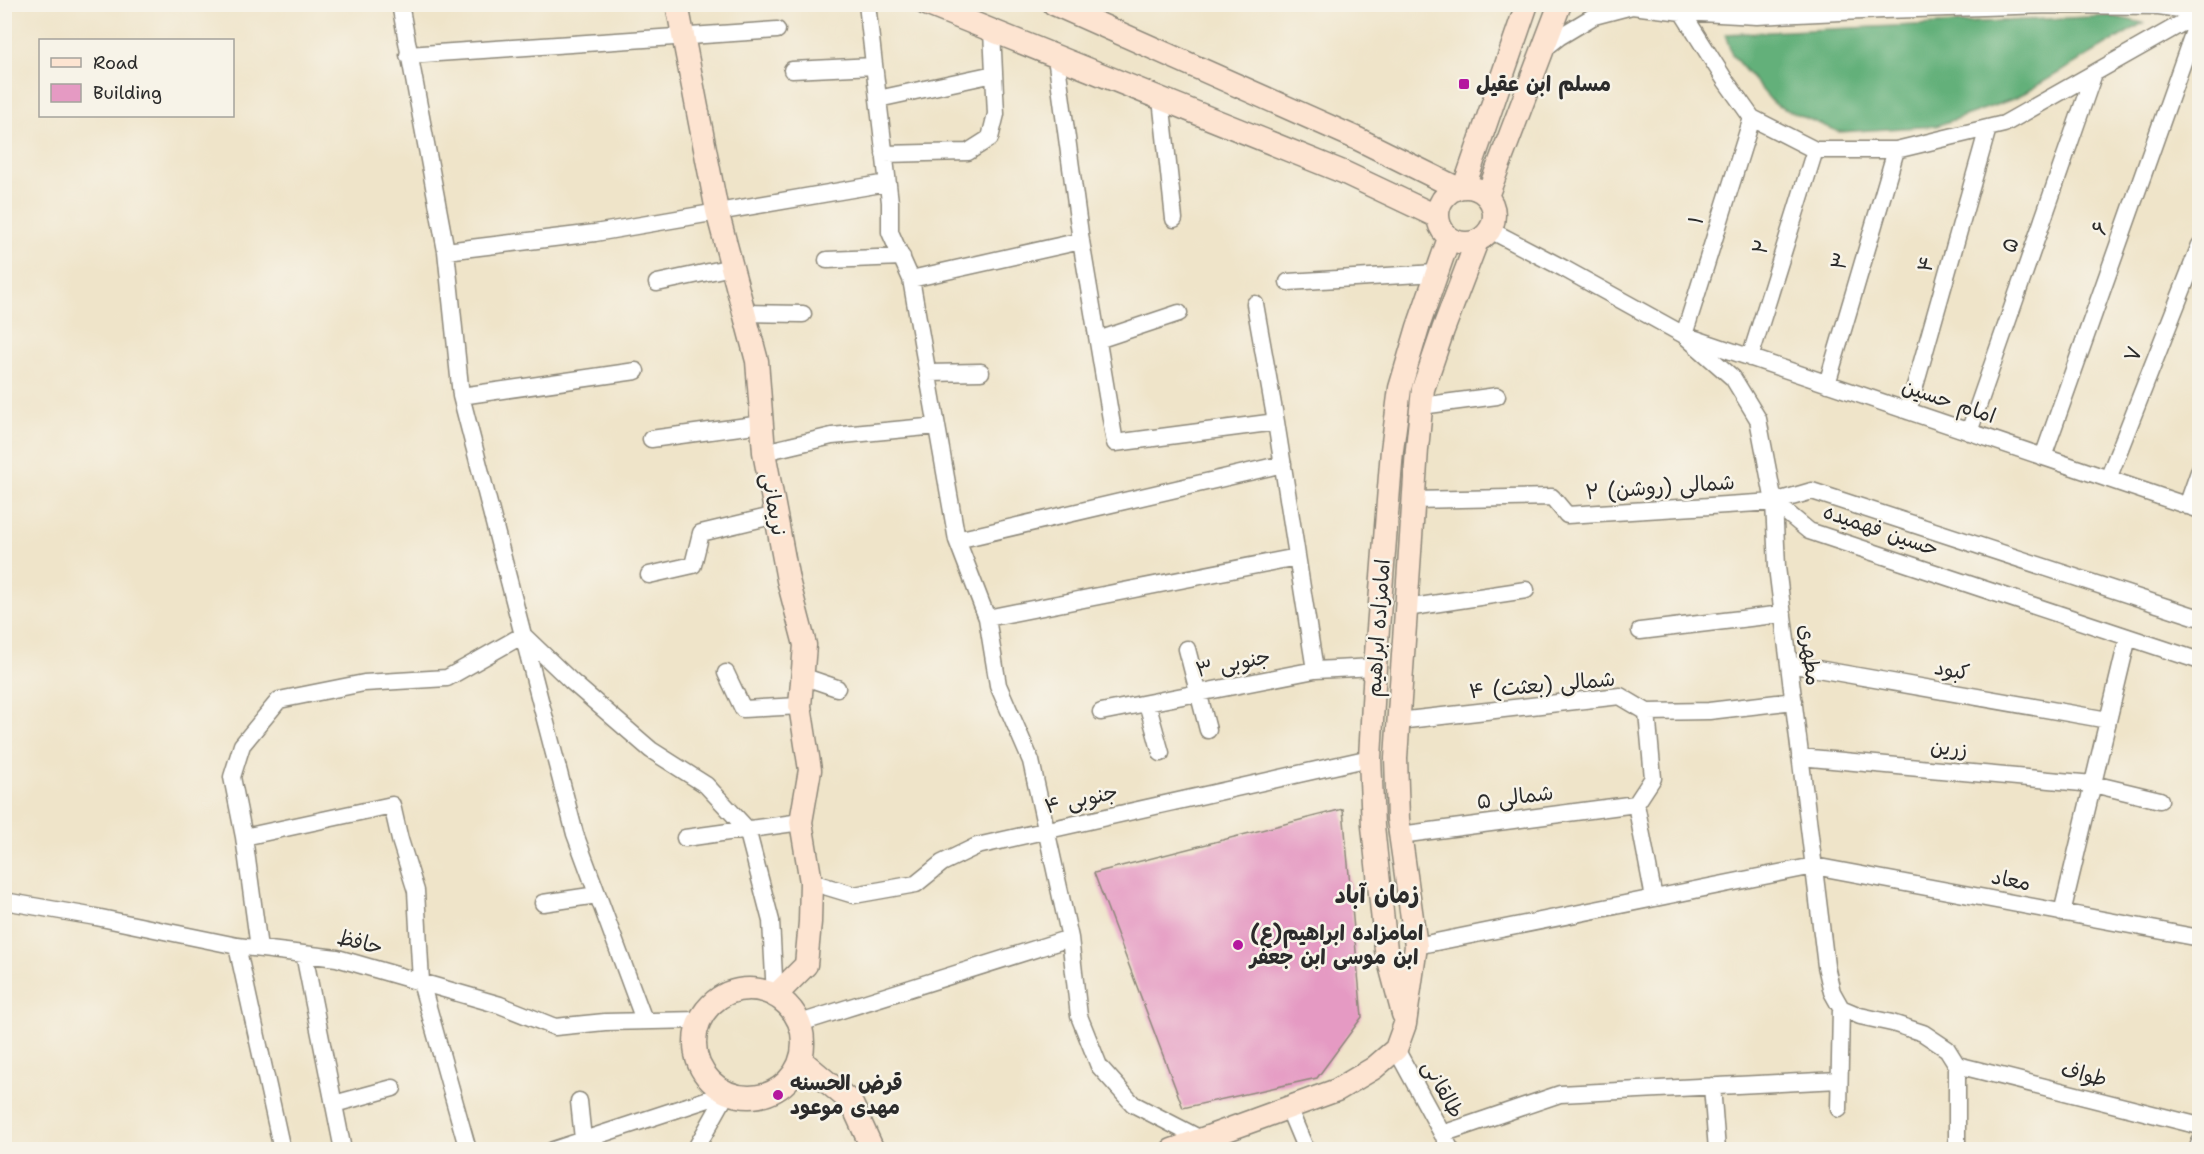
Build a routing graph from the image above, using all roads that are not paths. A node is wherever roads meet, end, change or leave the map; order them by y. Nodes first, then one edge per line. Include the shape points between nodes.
1 (400, 4) edge
2 (677, 4) edge
3 (867, 4) edge
4 (926, 4) edge
5 (1527, 4) edge
6 (1560, 4) edge
7 (1064, 7) edge
8 (1675, 8) edge
9 (2199, 13) edge
10 (777, 30) dead end
11 (992, 31) junction
12 (683, 36) junction
13 (1542, 50) junction
14 (408, 55) junction
15 (1056, 57) junction
16 (874, 66) junction
17 (792, 70) dead end
18 (2094, 73) junction
19 (994, 74) junction
20 (878, 99) junction
21 (1161, 99) junction
22 (1752, 118) junction
23 (1988, 128) junction
24 (1358, 139) junction
25 (1815, 150) junction
26 (1896, 150) junction
27 (884, 154) junction
28 (1344, 171) junction
29 (887, 183) junction
30 (1460, 188) junction
31 (1487, 196) junction
32 (717, 211) junction
33 (1437, 217) junction
34 (1174, 219) dead end
35 (1483, 236) junction
36 (1449, 238) junction
37 (1081, 241) junction
38 (2199, 245) edge
39 (446, 251) junction
40 (902, 257) junction
41 (827, 260) dead end
42 (732, 267) junction
43 (1436, 273) junction
44 (911, 279) junction
45 (1288, 282) dead end
46 (657, 283) dead end
47 (1255, 304) dead end
48 (744, 313) junction
49 (803, 314) dead end
50 (1179, 314) dead end
51 (1684, 335) junction
52 (1098, 340) junction
53 (1750, 357) junction
54 (636, 371) dead end
55 (981, 372) dead end
56 (928, 373) junction
57 (1827, 384) junction
58 (461, 396) junction
59 (1497, 396) dead end
60 (1421, 406) junction
61 (1908, 411) junction
62 (1276, 422) junction
63 (762, 424) junction
64 (937, 426) junction
65 (1969, 432) junction
66 (651, 439) dead end
67 (765, 452) junction
68 (2043, 457) junction
69 (1283, 464) junction
70 (2199, 469) edge
71 (2109, 479) junction
72 (1413, 500) junction
73 (1774, 502) junction
74 (2193, 508) edge
75 (776, 515) junction
76 (957, 540) junction
77 (1297, 557) junction
78 (649, 575) dead end
79 (1526, 590) dead end
80 (1406, 608) junction
81 (1783, 614) junction
82 (987, 618) junction
83 (2199, 618) edge
84 (1640, 631) dead end
85 (523, 635) junction
86 (2127, 637) junction
87 (1187, 649) dead end
88 (2199, 662) edge
89 (1789, 664) junction
90 (1375, 667) junction
91 (1315, 670) junction
92 (726, 673) dead end
93 (802, 676) junction
94 (837, 688) dead end
95 (1198, 693) junction
96 (1794, 701) junction
97 (1147, 703) junction
98 (800, 706) junction
99 (1647, 711) junction
100 (1101, 712) dead end
101 (2108, 720) junction
102 (1398, 721) junction
103 (1208, 730) dead end
104 (1161, 753) dead end
105 (1800, 757) junction
106 (1370, 758) junction
107 (2093, 784) junction
108 (2160, 800) dead end
109 (1636, 804) junction
110 (801, 822) junction
111 (747, 829) junction
112 (1046, 830) junction
113 (1400, 835) junction
114 (244, 837) junction
115 (685, 838) dead end
116 (1814, 866) junction
117 (811, 882) junction
118 (597, 895) junction
119 (1654, 898) junction
120 (4, 901) edge
121 (543, 903) dead end
122 (2062, 913) junction
123 (1070, 938) junction
124 (2199, 938) edge
125 (237, 946) junction
126 (1416, 946) junction
127 (259, 948) junction
128 (304, 954) junction
129 (421, 982) junction
130 (776, 996) junction
131 (1841, 1008) junction
132 (644, 1020) junction
133 (700, 1020) junction
134 (800, 1023) junction
135 (1405, 1024) junction
136 (1396, 1049) junction
137 (801, 1060) junction
138 (1957, 1065) junction
139 (1839, 1080) junction
140 (1712, 1086) junction
141 (393, 1088) dead end
142 (727, 1093) junction
143 (579, 1101) dead end
144 (334, 1104) junction
145 (1288, 1107) junction
146 (1839, 1109) dead end
147 (2199, 1126) edge
148 (1442, 1134) junction
149 (583, 1140) junction
150 (707, 1142) edge
151 (2199, 1142) edge
152 (1200, 1144) edge
153 (282, 1149) edge
154 (343, 1149) edge
155 (468, 1149) edge
156 (553, 1149) edge
157 (695, 1149) edge
158 (873, 1149) edge
159 (1172, 1149) edge
160 (1306, 1149) edge
161 (1451, 1149) edge
162 (1717, 1149) edge
163 (1957, 1149) edge
164 (2197, 1149) edge

1 - 14 street
2 - 12 street, نریمانی
3 - 16 street
4 - 11 street
5 - 30 street
6 - 13 street
7 - 24 street
8 - 9 street via 1757,16 2053,5 2159,6
8 - 13 street via 1632,6 1594,16
8 - 22 street
9 - 18 street
9 - 68 street, ۶
10 - 12 street
11 - 15 street
11 - 19 street
12 - 14 street
12 - 32 street, نریمانی
13 - 31 street
14 - 39 street
15 - 21 street
15 - 37 street
16 - 17 street
16 - 20 street
18 - 23 street via 2004,124
18 - 65 street, ۵
19 - 20 street
19 - 27 street via 996,114 990,138 968,152
20 - 27 street
21 - 28 street
21 - 34 street
22 - 25 street
22 - 51 street, ۱
23 - 26 street
23 - 61 street, ۴
24 - 28 street
24 - 30 street
25 - 26 street
25 - 53 street, ۲
26 - 57 street, ۳
27 - 29 street
28 - 33 street
29 - 32 street
29 - 40 street via 890,232
30 - 31 street via 1476,189
30 - 33 street via 1446,195
31 - 35 street via 1494,219
32 - 39 street via 596,232
32 - 42 street, نریمانی
33 - 36 street
35 - 36 street via 1462,243
35 - 51 street, مطهری via 1563,268
35 - 60 street, امامزاده ابراهیم via 1443,330
36 - 43 street, امامزاده ابراهیم
37 - 44 street
37 - 52 street
38 - 71 street, ۷
39 - 58 street
40 - 41 street
40 - 44 street
42 - 46 street
42 - 48 street, نریمانی
43 - 45 street
43 - 90 street, امامزاده ابراهیم via 1400,388
44 - 56 street
47 - 62 street
48 - 49 street
48 - 63 street, نریمانی via 757,361
50 - 52 street
51 - 53 street, امام حسین
51 - 73 street, مطهری via 1733,378 1758,419
52 - 62 street via 1115,443
53 - 57 street, امام حسین
54 - 58 street
55 - 56 street
56 - 64 street
57 - 61 street, امام حسین
58 - 85 street
59 - 60 street
60 - 72 street, امامزاده ابراهیم
61 - 65 street, امام حسین
62 - 69 street
63 - 66 street
63 - 67 street, نریمانی
64 - 67 street via 832,436
64 - 76 street
65 - 68 street, امام حسین
67 - 75 street, نریمانی
68 - 71 street, امام حسین
69 - 76 street
69 - 77 street
70 - 74 street
71 - 74 street, امام حسین
72 - 73 street, ۲ شمالی (روشن) via 1552,497 1566,515
72 - 80 street, امامزاده ابراهیم
73 - 81 street, مطهری
73 - 83 street, حسین فهمیده via 1812,491
73 - 86 street, حسین فهمیده via 1809,531
75 - 78 street via 701,533 693,565
75 - 93 street, نریمانی via 805,645
76 - 82 street
77 - 82 street
77 - 91 street
79 - 80 street
80 - 102 street, امامزاده ابراهیم
81 - 84 street
81 - 89 street, مطهری
82 - 112 street via 998,685 1031,761
85 - 111 street via 651,750 706,785
85 - 114 street via 447,678 364,683 279,700 242,745 232,777
85 - 118 street via 575,834
86 - 88 street, حسین فهمیده
86 - 101 street
87 - 95 street
89 - 96 street, مطهری
89 - 101 street, کبود
90 - 91 street, ۳ جنوبی
90 - 106 street, امامزاده ابراهیم
91 - 95 street, ۳ جنوبی
92 - 98 street via 743,709
93 - 94 street
93 - 98 street, نریمانی
95 - 97 street, ۳ جنوبی
95 - 103 street
96 - 99 street, ۴ شمالی (بعثت) via 1709,711
96 - 105 street, مطهری
97 - 100 street, ۳ جنوبی
97 - 104 street
98 - 110 street, نریمانی via 810,770
99 - 102 street, ۴ شمالی (بعثت) via 1620,696
99 - 109 street via 1653,778
101 - 107 street
102 - 113 street, امامزاده ابراهیم
105 - 107 street, زرین
105 - 116 street, مطهری
106 - 112 street, ۴ جنوبی
106 - 135 street, امامزاده ابراهیم via 1386,950
107 - 108 street, زرین
107 - 122 street
109 - 113 street, ۵ شمالی
109 - 119 street
110 - 111 street
110 - 117 street, نریمانی
111 - 115 street
111 - 130 street via 771,921
112 - 117 street, ۴ جنوبی via 977,846 942,863 916,884 854,895
112 - 123 street
113 - 126 street, امامزاده ابراهیم
114 - 127 street
114 - 129 street via 392,805 416,891
116 - 119 street
116 - 122 street, معاد
116 - 131 street, مطهری via 1826,966 1832,992
117 - 130 street, نریمانی via 806,966
118 - 121 street
118 - 132 street
119 - 126 street
120 - 125 street, حافظ
122 - 124 street, معاد
123 - 134 street
123 - 152 street via 1078,1016 1099,1066 1133,1104
125 - 127 street, حافظ
125 - 153 street
126 - 135 street, امامزاده ابراهیم
127 - 128 street, حافظ
128 - 129 street, حافظ via 337,958
128 - 144 street
129 - 132 street, حافظ via 500,1005 555,1027
129 - 155 street
130 - 133 street via 758,990 723,995
130 - 134 street via 790,1007
131 - 138 street via 1923,1033 1947,1049
131 - 139 street
132 - 133 street, حافظ
133 - 142 street via 695,1054 701,1070
134 - 137 street
135 - 136 street, امامزاده ابراهیم
136 - 145 street, امامزاده ابراهیم via 1374,1068 1337,1090
136 - 148 street, طالقانی
137 - 142 street via 778,1089 760,1096
137 - 158 street via 851,1102
138 - 147 street, طواف
138 - 163 street
139 - 140 street
139 - 146 street
140 - 148 street via 1560,1094
140 - 162 street
141 - 144 street
142 - 149 street
142 - 150 street
143 - 149 street
144 - 154 street
145 - 152 street, امامزاده ابراهیم
145 - 160 street
148 - 161 street, طالقانی
149 - 156 street
150 - 157 street
151 - 164 street
152 - 159 street, امامزاده ابراهیم

